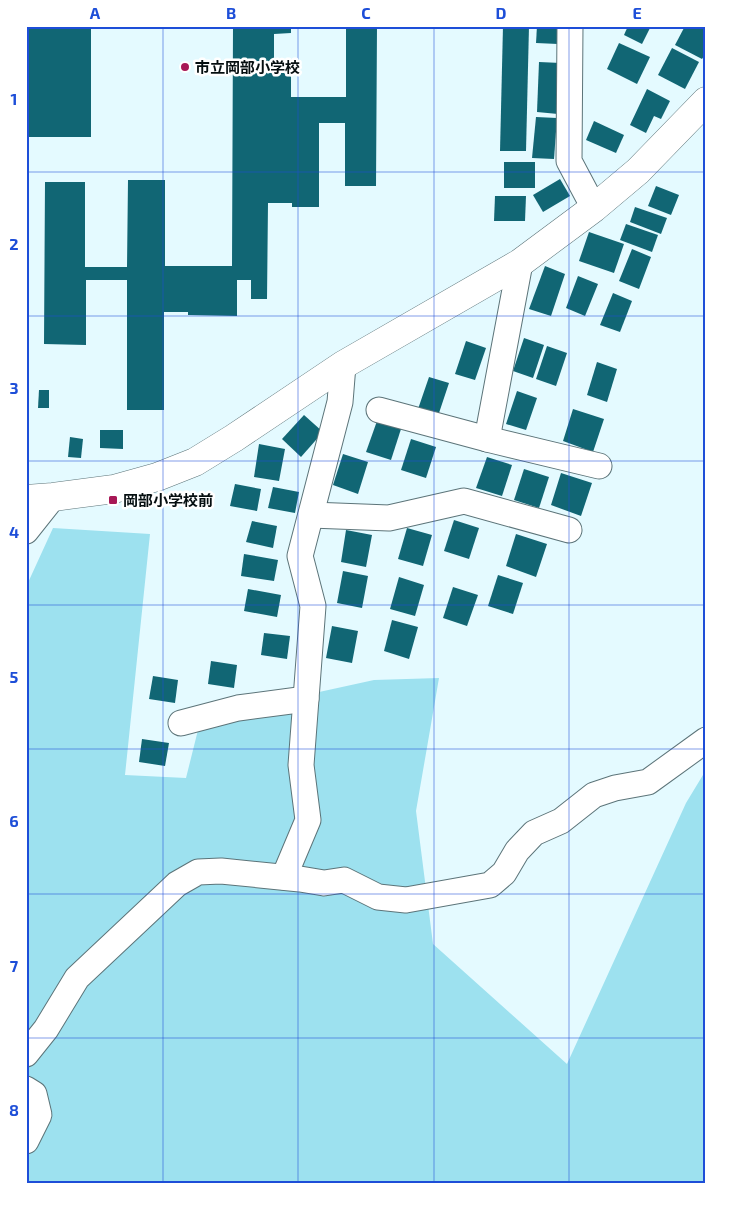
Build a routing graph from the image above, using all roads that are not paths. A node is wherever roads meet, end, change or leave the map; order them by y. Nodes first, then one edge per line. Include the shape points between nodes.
1 (570, 26) edge
2 (706, 101) edge
3 (594, 208) junction
4 (520, 263) junction
5 (343, 365) junction
6 (379, 410) dead end
7 (487, 439) junction
8 (599, 466) dead end
9 (53, 497) junction
10 (26, 499) edge
11 (311, 515) junction
12 (569, 530) dead end
13 (26, 531) edge
14 (306, 699) junction
15 (181, 723) dead end
16 (706, 740) edge
17 (284, 877) junction
18 (26, 1054) edge
19 (26, 1089) edge
20 (26, 1141) edge

1 - 3 street via 569,161
2 - 3 street via 638,171
3 - 4 street
4 - 5 street
4 - 7 street
5 - 9 street via 195,462 114,489
5 - 11 street via 340,402
6 - 7 street
7 - 8 street
9 - 10 street
9 - 13 street
11 - 12 street via 388,518 464,501
11 - 14 street via 300,556 313,606
14 - 15 street via 238,708
14 - 17 street via 301,765 308,820
16 - 17 street via 648,782 594,795 561,821 534,833 517,851 504,873 490,885 406,900 378,897 344,880 324,884
17 - 18 street via 198,872 177,884 77,978 46,1029
19 - 20 street via 34,1094 39,1115

